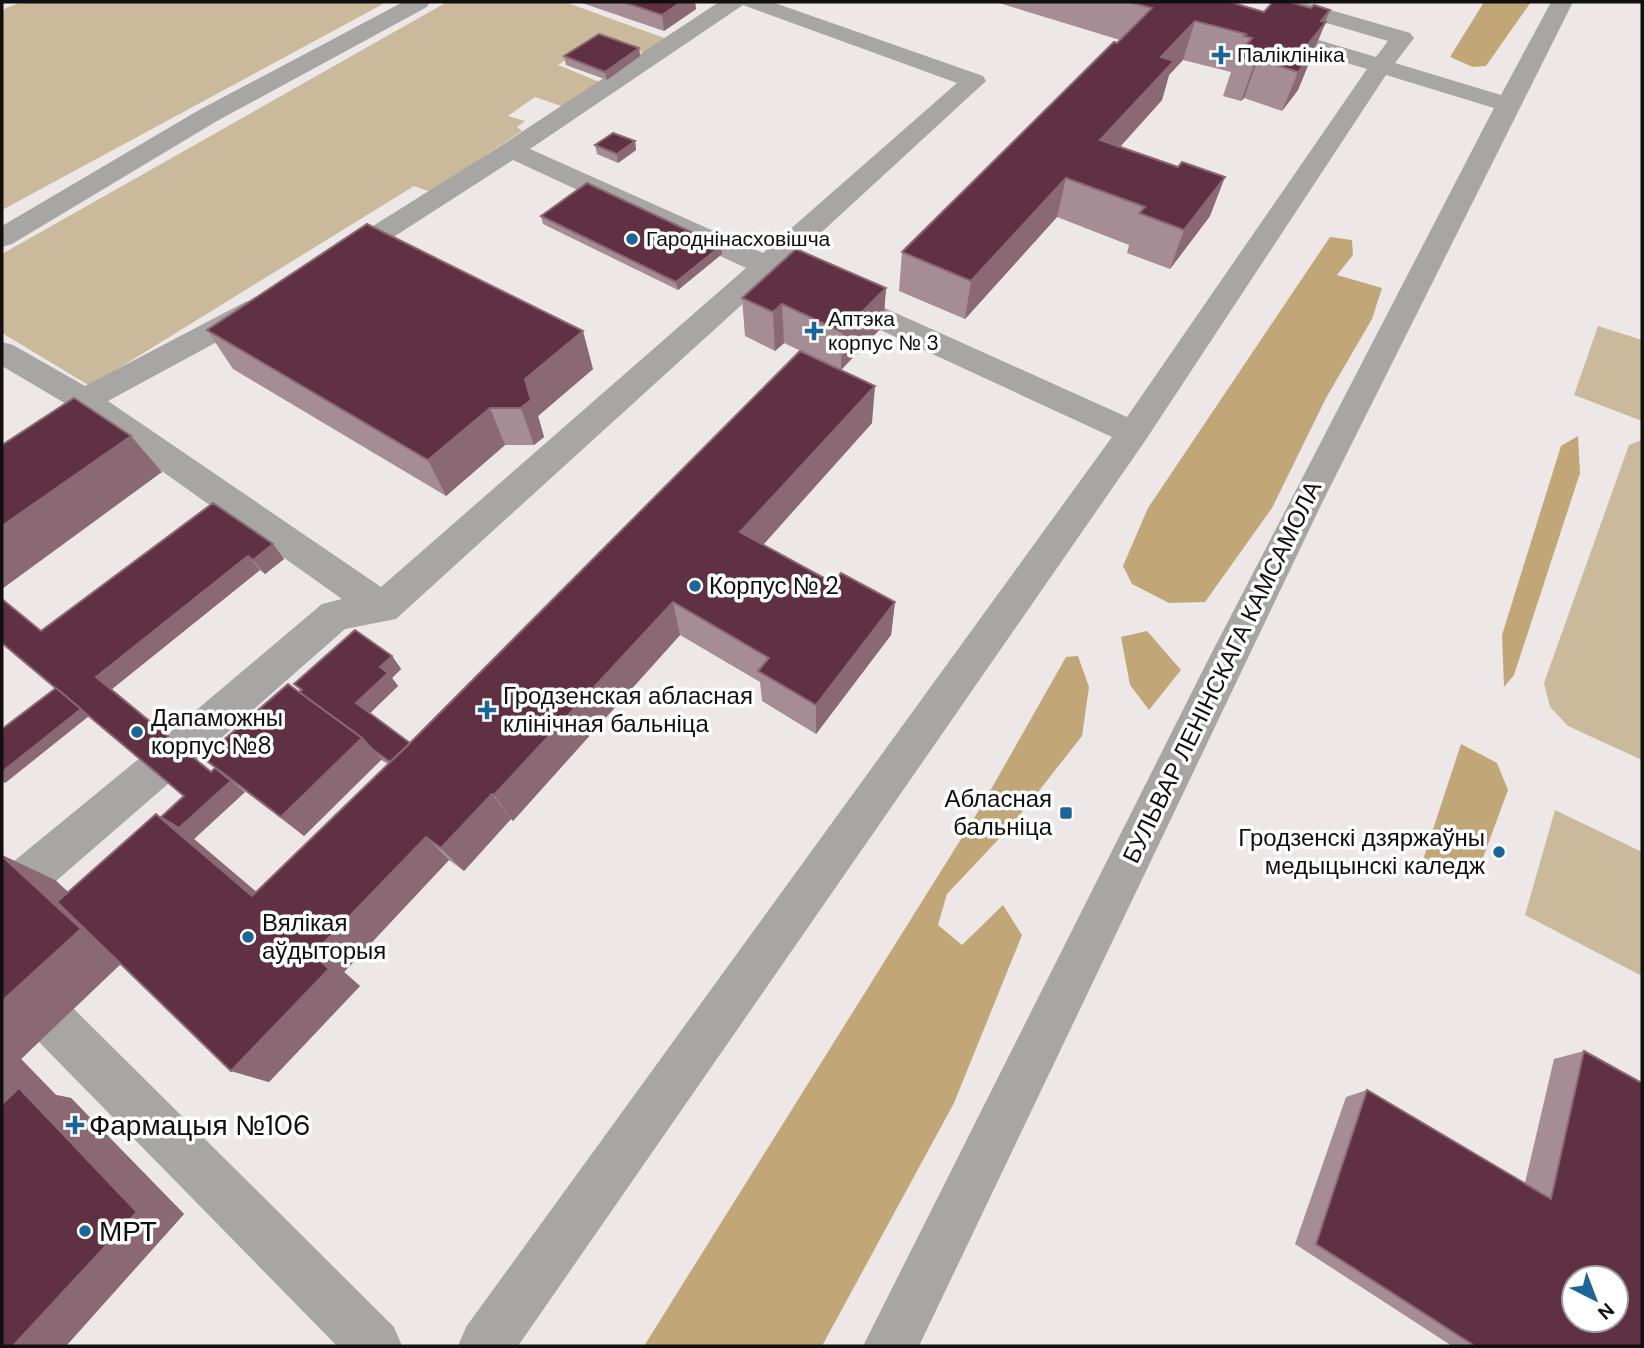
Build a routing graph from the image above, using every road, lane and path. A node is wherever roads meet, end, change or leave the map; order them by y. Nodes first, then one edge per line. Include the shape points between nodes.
1 (419, 2) edge
2 (734, 2) edge
3 (752, 2) edge
4 (1280, 2) edge
5 (1562, 2) edge
6 (1179, 3) edge
7 (1380, 66) junction
8 (1507, 104) junction
9 (511, 150) junction
10 (2, 238) edge
11 (769, 266) junction
12 (313, 276) edge
13 (279, 296) edge
14 (2, 352) edge
15 (84, 400) junction
16 (1133, 433) junction
17 (383, 608) junction
18 (2, 899) edge
19 (57, 1025) dead end
20 (375, 1346) edge
21 (485, 1346) edge
22 (890, 1346) edge

1 - 10 street via 63,199
2 - 9 street
3 - 11 street via 974,81
4 - 7 street via 1402,38
5 - 8 street, БУЛЬВАР ЛЕНІНСКАГА КАМСАМОЛА
6 - 7 street
7 - 8 street
7 - 16 street
8 - 22 street, БУЛЬВАР ЛЕНІНСКАГА КАМСАМОЛА
9 - 11 street
9 - 12 street
11 - 16 street
11 - 17 street
13 - 15 street
14 - 15 street
15 - 17 street
16 - 21 street
17 - 18 street via 334,615
19 - 20 street

